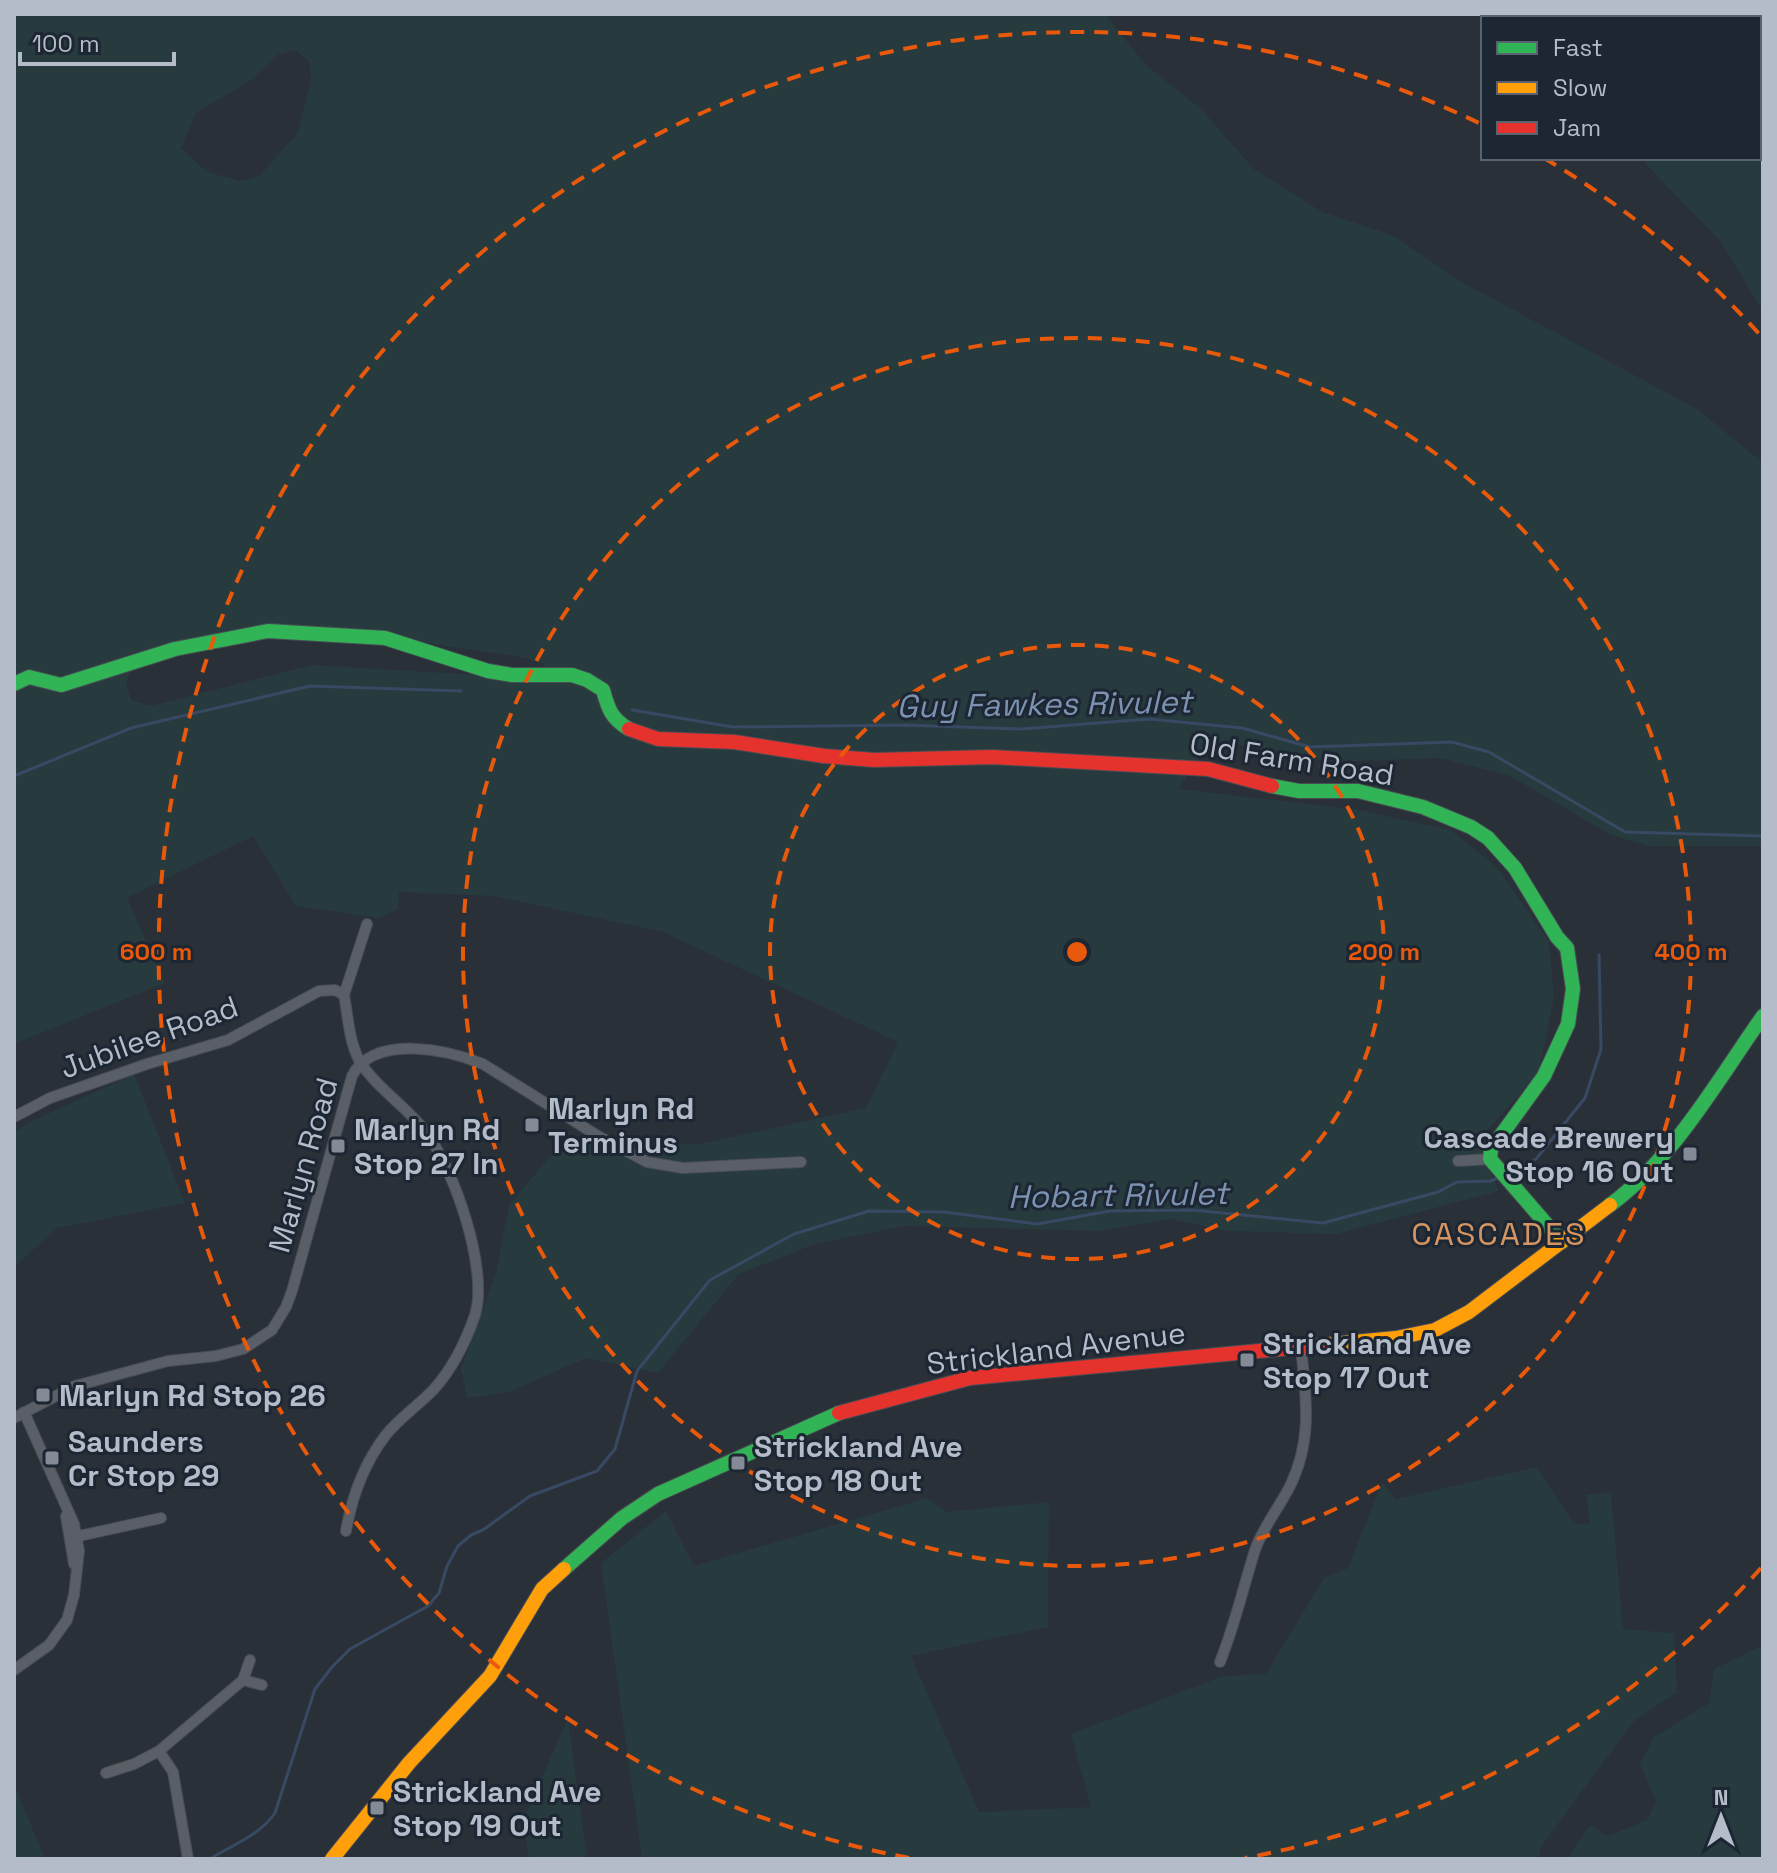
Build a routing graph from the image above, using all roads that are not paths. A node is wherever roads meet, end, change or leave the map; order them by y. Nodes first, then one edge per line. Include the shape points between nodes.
1 (14, 684) edge
2 (367, 924) dead end
3 (344, 995) junction
4 (1763, 1016) edge
5 (361, 1063) junction
6 (14, 1117) edge
7 (1490, 1159) junction
8 (1458, 1161) dead end
9 (801, 1162) dead end
10 (1562, 1242) junction
11 (1301, 1348) junction
12 (19, 1415) edge
13 (161, 1518) dead end
14 (346, 1531) dead end
15 (74, 1538) junction
16 (250, 1660) dead end
17 (1220, 1662) dead end
18 (14, 1670) edge
19 (243, 1680) junction
20 (262, 1685) dead end
21 (159, 1751) junction
22 (106, 1773) dead end
23 (188, 1857) edge
24 (332, 1859) edge

1 - 7 street, Old Farm Road via 29,677 61,685 175,649 268,631 385,638 488,671 587,680 603,690 618,723 658,739 734,742 850,759 992,757 1208,769 1299,791 1358,791 1423,807 1488,838 1515,868 1567,948 1573,989 1565,1033 1544,1076 1491,1149
2 - 3 street
3 - 5 street
3 - 6 street, Jubilee Road via 319,991 228,1040 50,1098
4 - 10 street, Strickland Avenue via 1652,1170
5 - 9 street, Marlyn Road via 412,1047 464,1056 630,1154 664,1166
5 - 12 street, Marlyn Road via 352,1076 292,1291 272,1330 243,1349 168,1361 75,1386
5 - 14 street via 436,1148 469,1231 479,1284 476,1312 463,1344 435,1388 396,1424 370,1459 355,1491
7 - 8 street
7 - 10 street
10 - 11 street, Strickland Avenue via 1469,1312 1435,1330
11 - 17 street via 1307,1421 1303,1457 1261,1537
11 - 24 street, Strickland Avenue via 952,1381 840,1413 658,1494 606,1530 542,1589 490,1676 417,1753
12 - 15 street via 39,1442
13 - 15 street
15 - 18 street via 71,1608 49,1645
16 - 19 street
19 - 20 street
19 - 21 street
21 - 22 street
21 - 23 street via 173,1772

